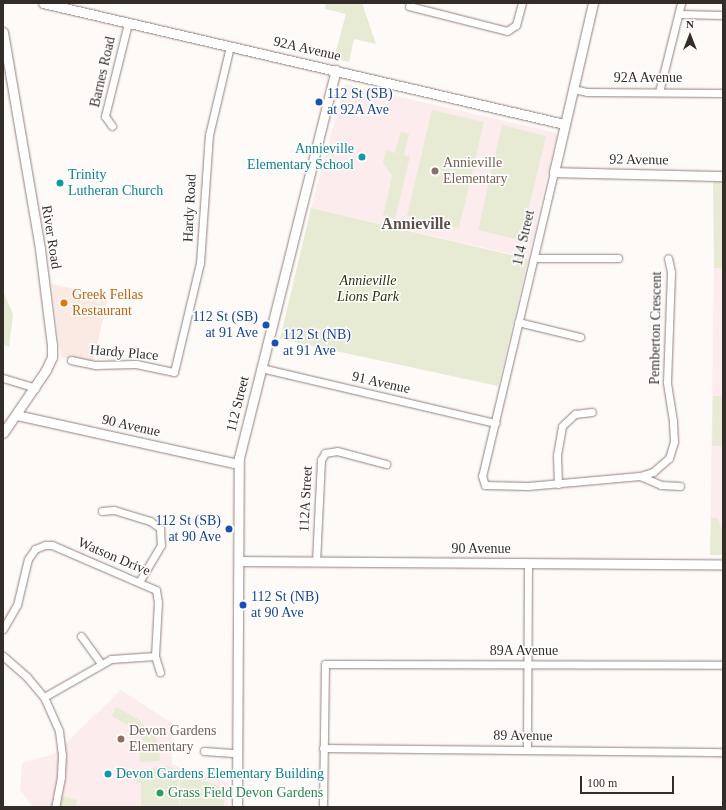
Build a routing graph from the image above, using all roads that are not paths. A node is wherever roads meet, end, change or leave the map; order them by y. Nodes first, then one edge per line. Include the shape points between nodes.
1 (43, 3) edge
2 (522, 3) edge
3 (593, 3) edge
4 (682, 3) edge
5 (56, 4) edge
6 (409, 6) dead end
7 (679, 14) junction
8 (723, 15) edge
9 (128, 23) junction
10 (3, 32) edge
11 (230, 46) junction
12 (336, 70) junction
13 (573, 89) junction
14 (659, 92) junction
15 (723, 93) edge
16 (564, 124) junction
17 (112, 126) dead end
18 (554, 172) junction
19 (723, 176) edge
20 (534, 258) junction
21 (618, 258) dead end
22 (668, 258) dead end
23 (518, 322) junction
24 (580, 336) dead end
25 (71, 360) dead end
26 (261, 368) junction
27 (174, 372) joint
28 (3, 378) edge
29 (35, 388) junction
30 (592, 412) dead end
31 (17, 414) junction
32 (496, 423) junction
33 (3, 433) edge
34 (238, 464) junction
35 (386, 464) dead end
36 (640, 476) junction
37 (482, 480) joint
38 (558, 484) junction
39 (680, 486) dead end
40 (102, 511) dead end
41 (239, 561) junction
42 (316, 562) junction
43 (528, 563) junction
44 (723, 564) edge
45 (139, 582) junction
46 (3, 629) edge
47 (81, 636) dead end
48 (3, 656) edge
49 (156, 656) junction
50 (101, 664) junction
51 (526, 664) junction
52 (723, 665) edge
53 (160, 672) dead end
54 (44, 697) junction
55 (323, 748) junction
56 (527, 749) junction
57 (204, 751) dead end
58 (723, 752) edge
59 (236, 753) junction
60 (55, 807) edge
61 (237, 807) edge
62 (323, 807) edge

1 - 5 street, 92A Avenue
2 - 6 street via 516,25 507,31
3 - 13 street, 114 Street
4 - 7 street
5 - 9 street, 92A Avenue
7 - 8 street
7 - 14 street
9 - 11 street, 92A Avenue
9 - 17 street, Barnes Road via 106,116
10 - 29 street, River Road via 40,249 52,345 52,356
11 - 12 street, 92A Avenue
11 - 27 street, Hardy Road via 209,135 200,263
12 - 16 street, 92A Avenue
12 - 26 street, 112 Street
13 - 14 street, 92A Avenue via 587,92
13 - 16 street, 114 Street
14 - 15 street, 92A Avenue
16 - 18 street, 114 Street
18 - 19 street, 92 Avenue
18 - 20 street, 114 Street
20 - 21 street
20 - 23 street, 114 Street
22 - 36 street, Pemberton Crescent via 671,272 667,382 674,442 668,458 653,472
23 - 24 street
23 - 32 street, 114 Street
25 - 27 street, Hardy Place via 95,365 136,364
26 - 32 street, 91 Avenue
26 - 34 street, 112 Street
28 - 29 street
29 - 31 street, River Road
30 - 38 street via 575,414 562,426 557,455
31 - 33 street, River Road
31 - 34 street, 90 Avenue
32 - 37 street, 114 Street
34 - 41 street, 112 Street
35 - 42 street, 112A Street via 337,451 323,456
36 - 38 street, Pemberton Crescent
36 - 39 street, Pemberton Crescent via 661,485
37 - 38 street, Pemberton Crescent via 488,487
40 - 45 street via 114,510 150,521 160,528 161,544
41 - 42 street, 90 Avenue
41 - 59 street, 112 Street
42 - 43 street, 90 Avenue
43 - 44 street, 90 Avenue
43 - 51 street
45 - 46 street, Watson Drive via 52,545 40,546 28,559 17,605
45 - 49 street, Watson Drive via 158,594
47 - 50 street
48 - 54 street via 33,683
49 - 50 street via 123,657
49 - 53 street
50 - 54 street
51 - 52 street, 89A Avenue
51 - 55 street, 89A Avenue via 325,664
51 - 56 street
54 - 60 street via 59,731 62,755
55 - 56 street, 89 Avenue
55 - 62 street
56 - 58 street, 89 Avenue
57 - 59 street
59 - 61 street, 112 Street

